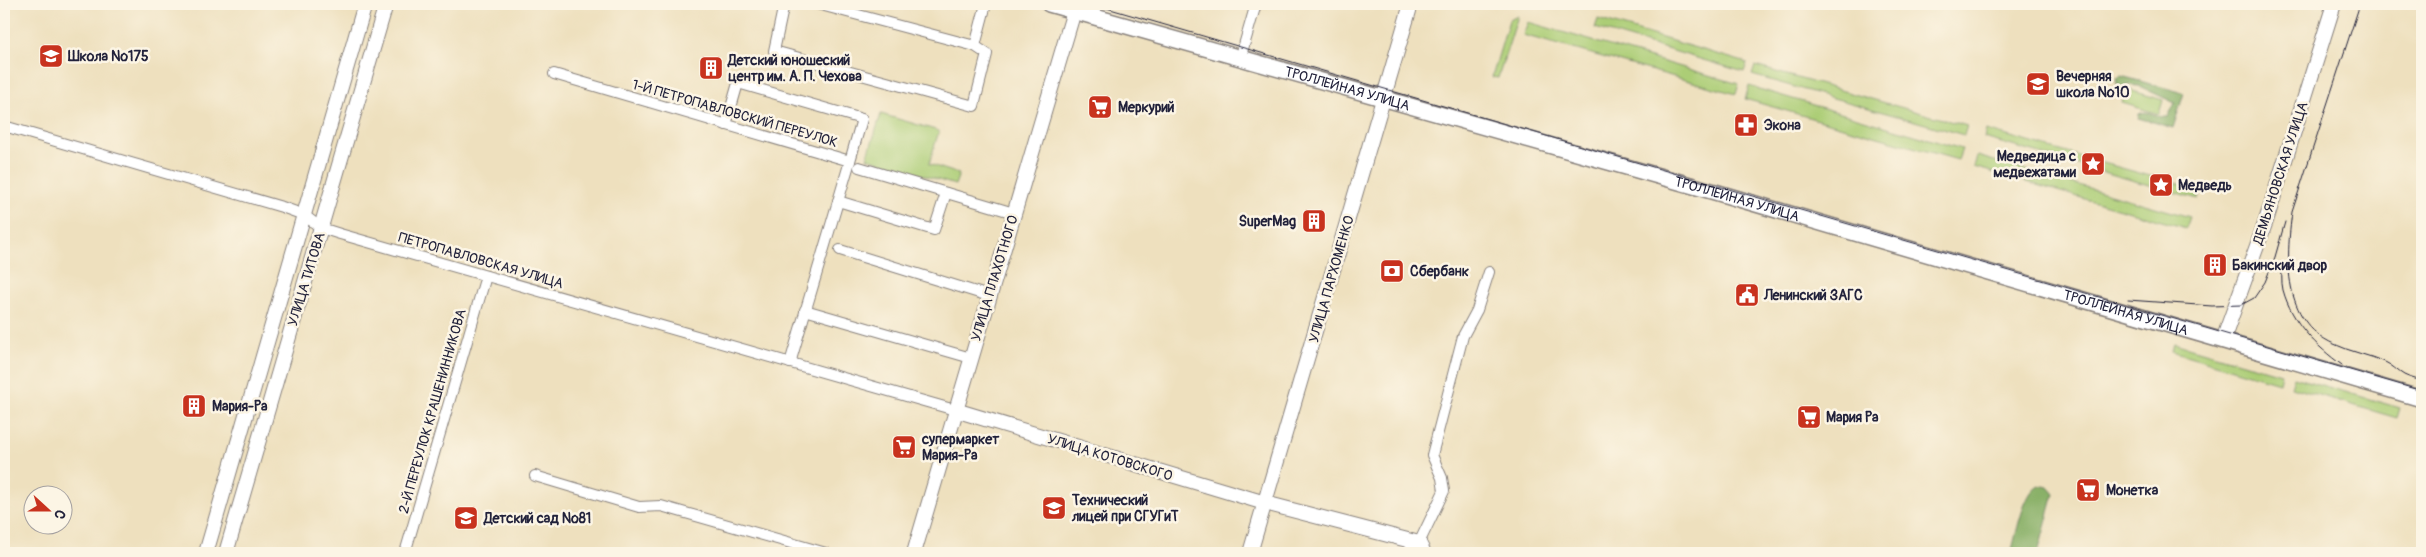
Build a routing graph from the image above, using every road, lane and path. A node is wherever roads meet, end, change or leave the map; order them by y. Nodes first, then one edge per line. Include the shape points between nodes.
1 (365, 4) edge
2 (386, 4) edge
3 (784, 4) edge
4 (817, 4) edge
5 (986, 4) edge
6 (1049, 4) edge
7 (1256, 4) edge
8 (1411, 4) edge
9 (2334, 4) edge
10 (1075, 7) edge
11 (975, 46) junction
12 (1240, 58) junction
13 (554, 74) dead end
14 (1382, 99) junction
15 (726, 125) junction
16 (4, 126) edge
17 (855, 164) junction
18 (946, 193) junction
19 (838, 201) junction
20 (1014, 213) junction
21 (304, 215) junction
22 (321, 228) junction
23 (840, 250) dead end
24 (1489, 272) dead end
25 (486, 276) junction
26 (989, 296) junction
27 (805, 310) junction
28 (2223, 340) junction
29 (970, 358) junction
30 (790, 362) junction
31 (2422, 400) edge
32 (955, 410) junction
33 (534, 476) dead end
34 (1265, 503) junction
35 (1421, 548) edge
36 (206, 553) edge
37 (226, 553) edge
38 (405, 553) edge
39 (826, 553) edge
40 (914, 553) edge
41 (1250, 553) edge

1 - 21 street, УЛИЦА ТИТОВА
2 - 22 street, УЛИЦА ТИТОВА
3 - 11 street via 774,51 974,106 987,54
4 - 11 street
5 - 11 street
6 - 10 main road, ТРОЛЛЕЙНАЯ УЛИЦА
7 - 12 street
8 - 14 street, УЛИЦА ПАРХОМЕНКО
9 - 28 street, ДЕМЬЯНОВСКАЯ УЛИЦА via 2266,221
10 - 12 main road, ТРОЛЛЕЙНАЯ УЛИЦА
10 - 20 street, УЛИЦА ПЛАХОТНОГО
12 - 14 main road, ТРОЛЛЕЙНАЯ УЛИЦА
13 - 15 street, 1-Й ПЕТРОПАВЛОВСКИЙ ПЕРЕУЛОК
14 - 28 main road, ТРОЛЛЕЙНАЯ УЛИЦА
14 - 34 street, УЛИЦА ПАРХОМЕНКО
15 - 17 street, 1-Й ПЕТРОПАВЛОВСКИЙ ПЕРЕУЛОК
15 - 17 street via 738,83 862,119
16 - 21 street, ПЕТРОПАВЛОВСКАЯ УЛИЦА
17 - 18 street, 1-Й ПЕТРОПАВЛОВСКИЙ ПЕРЕУЛОК
17 - 19 street, 1-Й ПЕТРОПАВЛОВСКИЙ ПЕРЕУЛОК
18 - 19 street via 934,230
18 - 20 street, 1-Й ПЕТРОПАВЛОВСКИЙ ПЕРЕУЛОК
19 - 27 street, 1-Й ПЕТРОПАВЛОВСКИЙ ПЕРЕУЛОК
20 - 26 street, УЛИЦА ПЛАХОТНОГО
21 - 22 street, ПЕТРОПАВЛОВСКАЯ УЛИЦА
21 - 36 street, УЛИЦА ТИТОВА
22 - 25 street, ПЕТРОПАВЛОВСКАЯ УЛИЦА
22 - 37 street, УЛИЦА ТИТОВА
23 - 26 street
24 - 35 street via 1477,310 1463,336 1432,455 1444,491
25 - 30 street, ПЕТРОПАВЛОВСКАЯ УЛИЦА
25 - 38 street, 2-Й ПЕРЕУЛОК КРАШЕНИННИКОВА
26 - 29 street, УЛИЦА ПЛАХОТНОГО
27 - 29 street
27 - 30 street, 1-Й ПЕТРОПАВЛОВСКИЙ ПЕРЕУЛОК
28 - 31 main road, ТРОЛЛЕЙНАЯ УЛИЦА
29 - 32 street, УЛИЦА ПЛАХОТНОГО
30 - 32 street, ПЕТРОПАВЛОВСКАЯ УЛИЦА
32 - 34 street, УЛИЦА КОТОВСКОГО
32 - 40 street, УЛИЦА ПЛАХОТНОГО
33 - 39 street via 640,507 661,506
34 - 35 street, УЛИЦА КОТОВСКОГО
34 - 41 street, УЛИЦА ПАРХОМЕНКО

